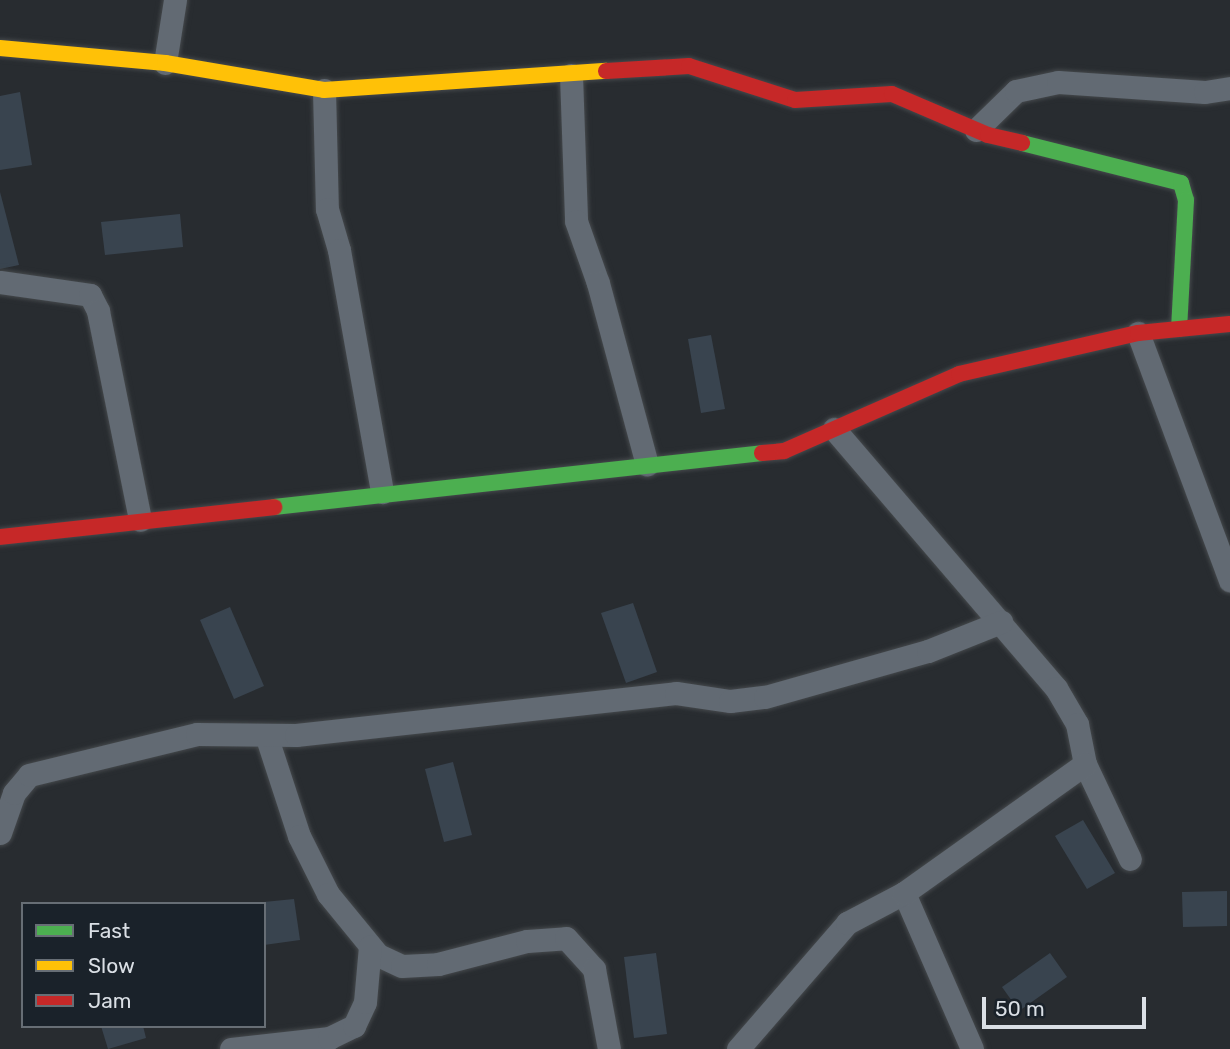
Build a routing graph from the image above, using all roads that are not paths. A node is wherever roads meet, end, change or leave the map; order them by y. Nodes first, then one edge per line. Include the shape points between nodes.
1 (175, 0) edge
2 (0, 48) edge
3 (165, 63) junction
4 (571, 75) junction
5 (1230, 88) edge
6 (324, 90) junction
7 (976, 130) junction
8 (0, 282) edge
9 (1230, 324) edge
10 (1179, 329) junction
11 (1138, 333) junction
12 (834, 429) junction
13 (647, 465) junction
14 (382, 492) junction
15 (140, 520) junction
16 (0, 537) edge
17 (1230, 580) edge
18 (1001, 622) junction
19 (266, 735) junction
20 (1085, 764) junction
21 (0, 833) edge
22 (1129, 859) dead end
23 (904, 893) junction
24 (370, 946) junction
25 (231, 1049) edge
26 (609, 1049) edge
27 (738, 1049) edge
28 (972, 1049) edge

1 - 3 street
2 - 3 street
3 - 6 street
4 - 6 street
4 - 7 street via 689,66 795,100 892,94
4 - 13 street via 576,221 598,282
5 - 7 street via 1205,92 1058,82 1016,91
6 - 14 street via 327,209 339,250
7 - 10 street via 1181,183 1186,200
8 - 15 street via 90,295 98,311
9 - 10 street
10 - 11 street
11 - 12 street via 959,373
11 - 17 street
12 - 13 street via 784,451
12 - 18 street
13 - 14 street
14 - 15 street
15 - 16 street
18 - 19 street via 928,650 765,697 730,701 677,693 400,725
18 - 20 street via 1056,688 1077,724
19 - 21 street via 197,734 29,775 14,793
19 - 24 street via 299,836 328,894
20 - 22 street
20 - 23 street
23 - 27 street via 847,923
23 - 28 street
24 - 25 street via 365,1002 354,1026 329,1038
24 - 26 street via 378,956 402,966 438,964 527,942 566,938 594,969

